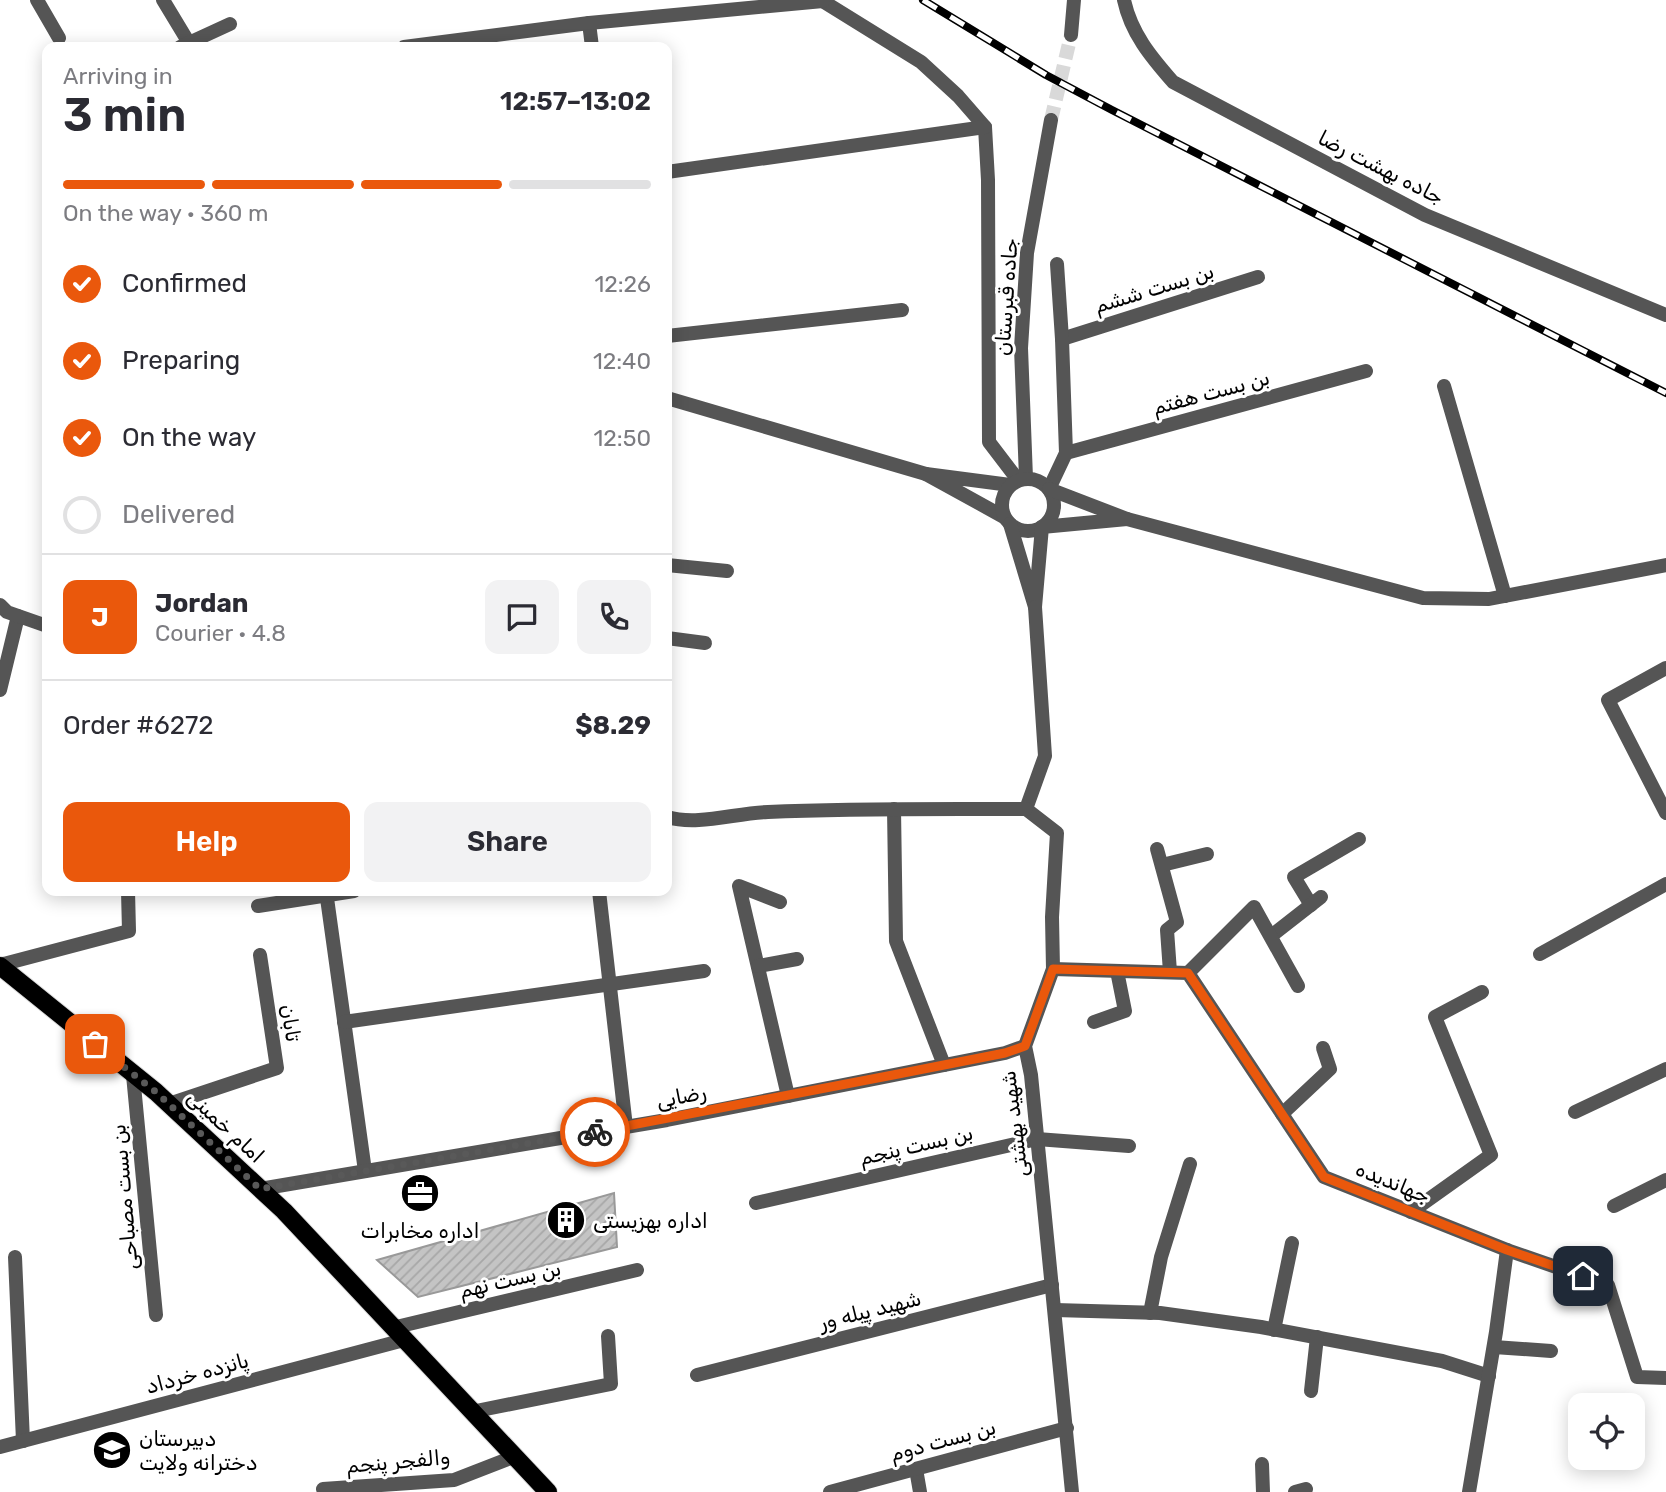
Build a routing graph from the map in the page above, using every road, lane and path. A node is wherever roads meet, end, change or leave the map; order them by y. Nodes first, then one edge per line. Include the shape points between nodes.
1 (37, 0) edge
2 (163, 0) edge
3 (822, 0) edge
4 (1074, 0) edge
5 (1124, 0) edge
6 (589, 23) junction
7 (230, 24) dead end
8 (1071, 35) tunnel mouth
9 (59, 38) dead end
10 (183, 42) edge
11 (191, 42) edge
12 (443, 42) edge
13 (591, 42) edge
14 (1051, 120) tunnel mouth
15 (985, 127) junction
16 (672, 171) edge
17 (1057, 264) dead end
18 (1258, 277) dead end
19 (902, 310) dead end
20 (1666, 315) edge
21 (672, 335) edge
22 (1062, 338) junction
23 (1366, 371) dead end
24 (1444, 386) dead end
25 (672, 399) edge
26 (1066, 453) junction
27 (926, 474) junction
28 (1018, 481) junction
29 (1049, 489) junction
30 (1127, 519) junction
31 (1007, 520) junction
32 (1042, 527) junction
33 (1666, 565) edge
34 (672, 566) edge
35 (727, 571) dead end
36 (1505, 596) junction
37 (1035, 607) junction
38 (6, 611) edge
39 (42, 624) edge
40 (672, 639) edge
41 (705, 643) dead end
42 (1666, 668) edge
43 (0, 690) edge
44 (1665, 807) edge
45 (894, 809) junction
46 (1026, 809) junction
47 (672, 818) edge
48 (1359, 839) dead end
49 (1157, 849) dead end
50 (1207, 854) dead end
51 (1162, 865) junction
52 (1666, 884) edge
53 (128, 896) edge
54 (310, 896) edge
55 (326, 896) edge
56 (600, 896) edge
57 (780, 902) dead end
58 (258, 906) dead end
59 (1271, 936) junction
60 (1540, 954) dead end
61 (260, 955) dead end
62 (797, 959) dead end
63 (0, 966) edge
64 (758, 966) junction
65 (1053, 969) junction
66 (705, 971) dead end
67 (1117, 971) junction
68 (1170, 972) junction
69 (1188, 973) junction
70 (610, 986) junction
71 (1298, 986) dead end
72 (1482, 992) dead end
73 (344, 1022) junction
74 (1094, 1022) dead end
75 (1025, 1046) junction
76 (1323, 1048) dead end
77 (944, 1065) junction
78 (1666, 1069) edge
79 (133, 1075) junction
80 (788, 1096) junction
81 (169, 1104) junction
82 (1575, 1112) dead end
83 (1282, 1114) junction
84 (626, 1127) junction
85 (1037, 1139) junction
86 (1129, 1146) dead end
87 (1190, 1164) dead end
88 (365, 1171) junction
89 (1666, 1180) edge
90 (260, 1189) junction
91 (756, 1203) dead end
92 (1614, 1206) dead end
93 (1411, 1212) junction
94 (1292, 1243) dead end
95 (1507, 1250) junction
96 (15, 1257) dead end
97 (636, 1270) dead end
98 (1052, 1284) junction
99 (1055, 1310) junction
100 (1150, 1313) junction
101 (156, 1315) dead end
102 (1274, 1330) junction
103 (398, 1334) junction
104 (608, 1336) dead end
105 (1317, 1337) junction
106 (1494, 1347) junction
107 (1551, 1351) dead end
108 (697, 1376) dead end
109 (1489, 1376) junction
110 (1666, 1378) edge
111 (1311, 1391) dead end
112 (471, 1412) junction
113 (1067, 1428) junction
114 (23, 1441) junction
115 (0, 1447) edge
116 (513, 1457) junction
117 (1262, 1464) dead end
118 (916, 1469) junction
119 (323, 1489) dead end
120 (548, 1492) edge
121 (830, 1492) edge
122 (920, 1492) edge
123 (1072, 1492) edge
124 (1263, 1492) edge
125 (1469, 1492) edge

1 - 9 street
2 - 10 street
3 - 6 street
3 - 15 street via 921,62
4 - 8 street
5 - 20 street, جاده بهشت رضا via 1145,51 1173,82 1425,215
6 - 12 street
6 - 13 street
7 - 11 street
14 - 28 street, جاده قبرستان via 1027,253
15 - 16 street
15 - 28 street via 989,442
17 - 22 street
18 - 22 street, بن بست ششم
19 - 21 street
22 - 26 street
23 - 26 street, بن بست هفتم
24 - 36 street
25 - 27 street
26 - 29 street
27 - 28 street
27 - 31 street
28 - 29 street via 1035,479
28 - 31 street via 1002,500
29 - 30 street
29 - 32 street via 1054,505
30 - 32 street
30 - 36 street via 1423,598
31 - 32 street via 1025,531
31 - 37 street
32 - 37 street
33 - 36 street
34 - 35 street
37 - 46 street via 1045,756
38 - 39 street
38 - 43 street
40 - 41 street
42 - 44 street via 1608,700
45 - 46 street
45 - 47 street
45 - 77 street via 895,941
46 - 65 street, شهید بهشتی via 1057,833
48 - 59 street via 1294,877 1316,901
49 - 51 street
50 - 51 street
51 - 68 street via 1177,922 1167,930
52 - 60 street
53 - 63 street via 130,931
54 - 58 street
55 - 73 street
56 - 70 street
57 - 64 street via 739,886
59 - 69 street via 1254,907
59 - 71 street
61 - 81 street, تابان via 277,1068
62 - 64 street
63 - 79 main road, امام خمینی
64 - 80 street
65 - 67 street
65 - 75 street, شهید بهشتی
66 - 70 street
67 - 68 street
67 - 74 street via 1125,1012
68 - 69 street
69 - 83 street, جهاندیده
70 - 73 street
70 - 84 street
72 - 93 street via 1436,1017 1491,1156
73 - 88 street
75 - 77 street, رضایی
75 - 85 street, شهید بهشتی
76 - 83 street via 1330,1069
77 - 80 street, رضایی
78 - 82 street
79 - 81 main road, امام خمینی
79 - 101 street, بن بست مصباحی
80 - 84 street, رضایی
81 - 90 main road, امام خمینی
83 - 93 street, جهاندیده via 1324,1177
84 - 88 street, رضایی
85 - 86 street, بن بست پنجم
85 - 91 street, بن بست پنجم
85 - 98 street, شهید بهشتی
87 - 100 street via 1161,1257
88 - 90 street, رضایی
89 - 92 street
90 - 103 main road, امام خمینی
93 - 95 street, جهاندیده
94 - 102 street
95 - 106 street
95 - 110 street, جهاندیده via 1608,1285 1637,1377
96 - 114 street
97 - 103 street, بن بست نهم
98 - 99 street, شهید بهشتی
98 - 108 street, شهید پیله ور
99 - 100 street
99 - 113 street, شهید بهشتی
100 - 102 street
102 - 105 street
103 - 112 main road, امام خمینی
103 - 114 street, پانزده خرداد
104 - 112 street via 611,1384
105 - 109 street via 1442,1361
105 - 111 street
106 - 107 street
106 - 109 street
109 - 125 street
112 - 116 main road, امام خمینی
113 - 118 street, بن بست دوم
113 - 123 street, شهید بهشتی
114 - 115 street, پانزده خرداد
116 - 119 street, والفجر پنجم via 454,1480
116 - 120 main road, امام خمینی
117 - 124 street
118 - 121 street, بن بست دوم
118 - 122 street

